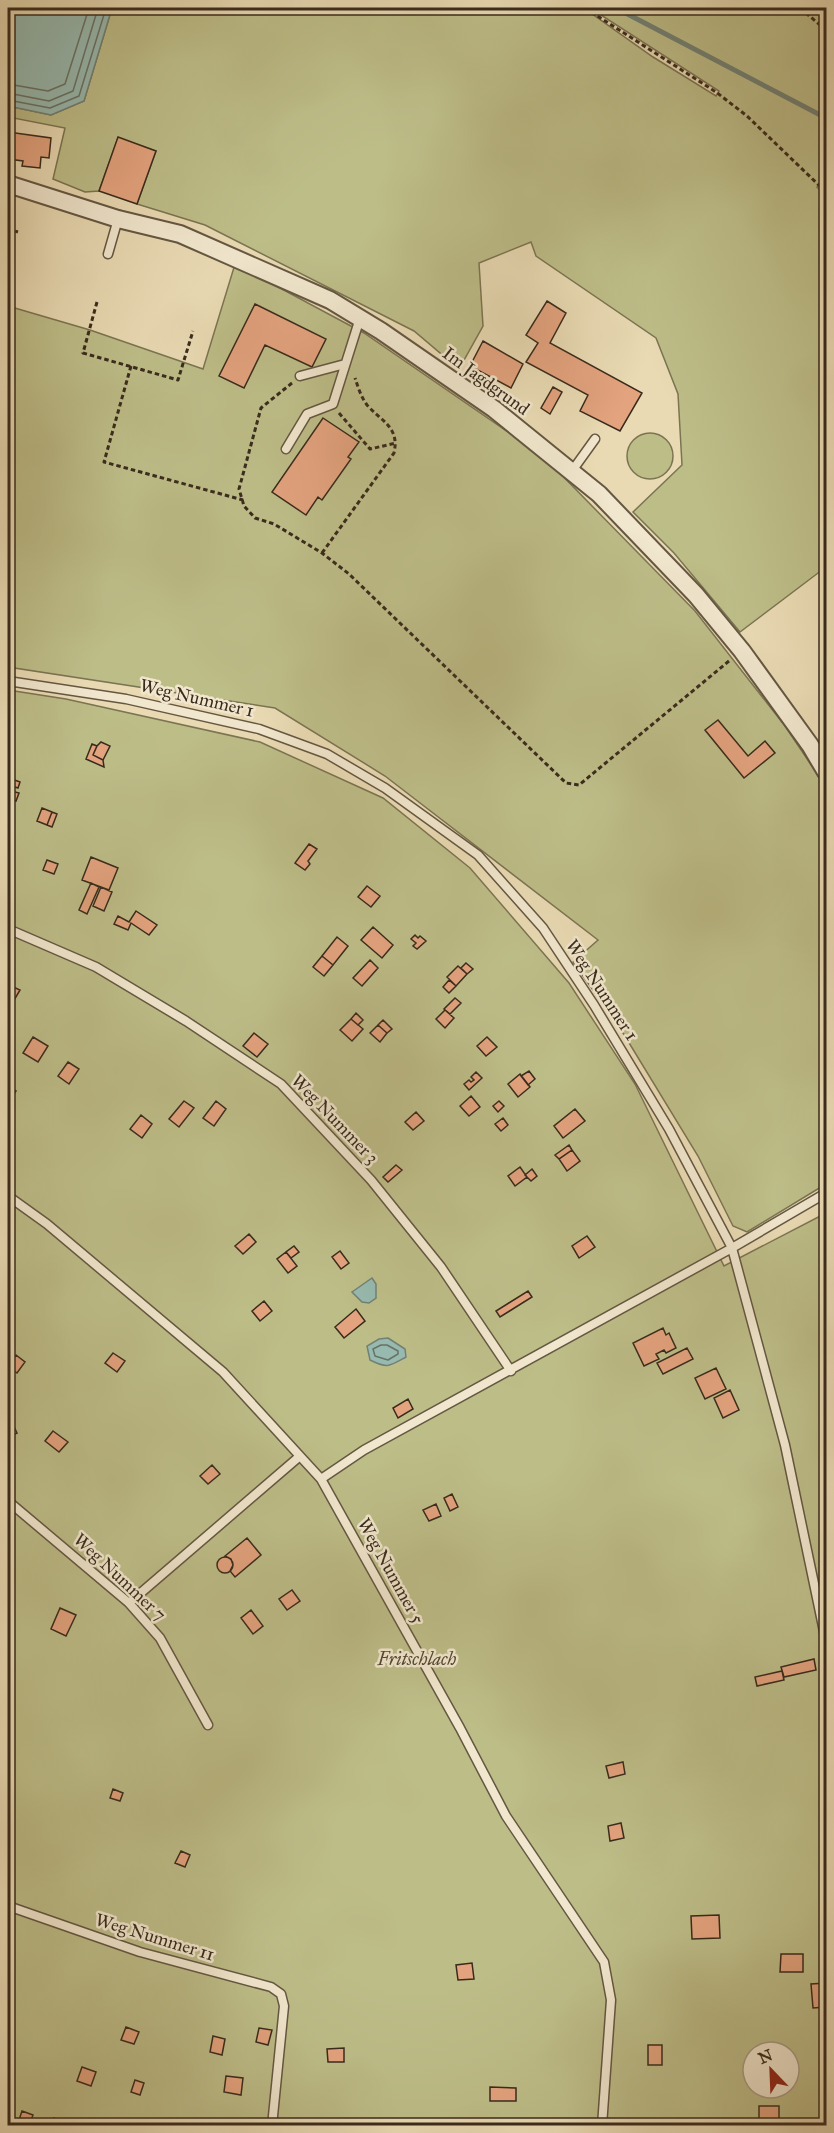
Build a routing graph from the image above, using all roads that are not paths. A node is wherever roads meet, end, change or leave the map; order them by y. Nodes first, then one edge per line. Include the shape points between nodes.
1 (8, 184) edge
2 (118, 219) junction
3 (108, 254) dead end
4 (360, 318) junction
5 (345, 364) junction
6 (300, 376) road end
7 (595, 439) dead end
8 (286, 449) dead end
9 (572, 471) junction
10 (8, 681) edge
11 (826, 772) edge
12 (8, 929) edge
13 (826, 1192) edge
14 (8, 1196) edge
15 (732, 1248) junction
16 (511, 1371) junction
17 (300, 1456) junction
18 (321, 1479) junction
19 (8, 1501) edge
20 (129, 1603) junction
21 (826, 1641) edge
22 (208, 1725) dead end
23 (8, 1906) edge
24 (272, 2126) edge
25 (602, 2126) edge

1 - 2 street, Im Jagdgrund
2 - 3 lane
2 - 4 street, Im Jagdgrund via 180,234 330,300
4 - 5 lane
4 - 9 street, Im Jagdgrund via 494,409
5 - 6 lane
5 - 8 lane via 333,404 307,414
7 - 9 lane
9 - 11 street, Im Jagdgrund via 696,595 742,651
10 - 15 lane, Weg Nummer 1 via 126,699 259,729 327,754 384,788 478,855 543,928 594,1005 669,1129
12 - 16 lane, Weg Nummer 3 via 96,967 281,1084 371,1180 441,1267
13 - 15 lane
14 - 17 lane, Weg Nummer 5 via 47,1224 223,1372
15 - 16 lane
15 - 21 lane, Weg Nummer 1 via 785,1445
16 - 18 lane via 364,1450
17 - 18 lane, Weg Nummer 5
17 - 20 lane
18 - 25 lane, Weg Nummer 5 via 506,1816 604,1962 611,2000
19 - 20 lane, Weg Nummer 7
20 - 22 lane, Weg Nummer 7 via 160,1638
23 - 24 lane, Weg Nummer 11 via 140,1952 271,1987 281,1994 284,2006

